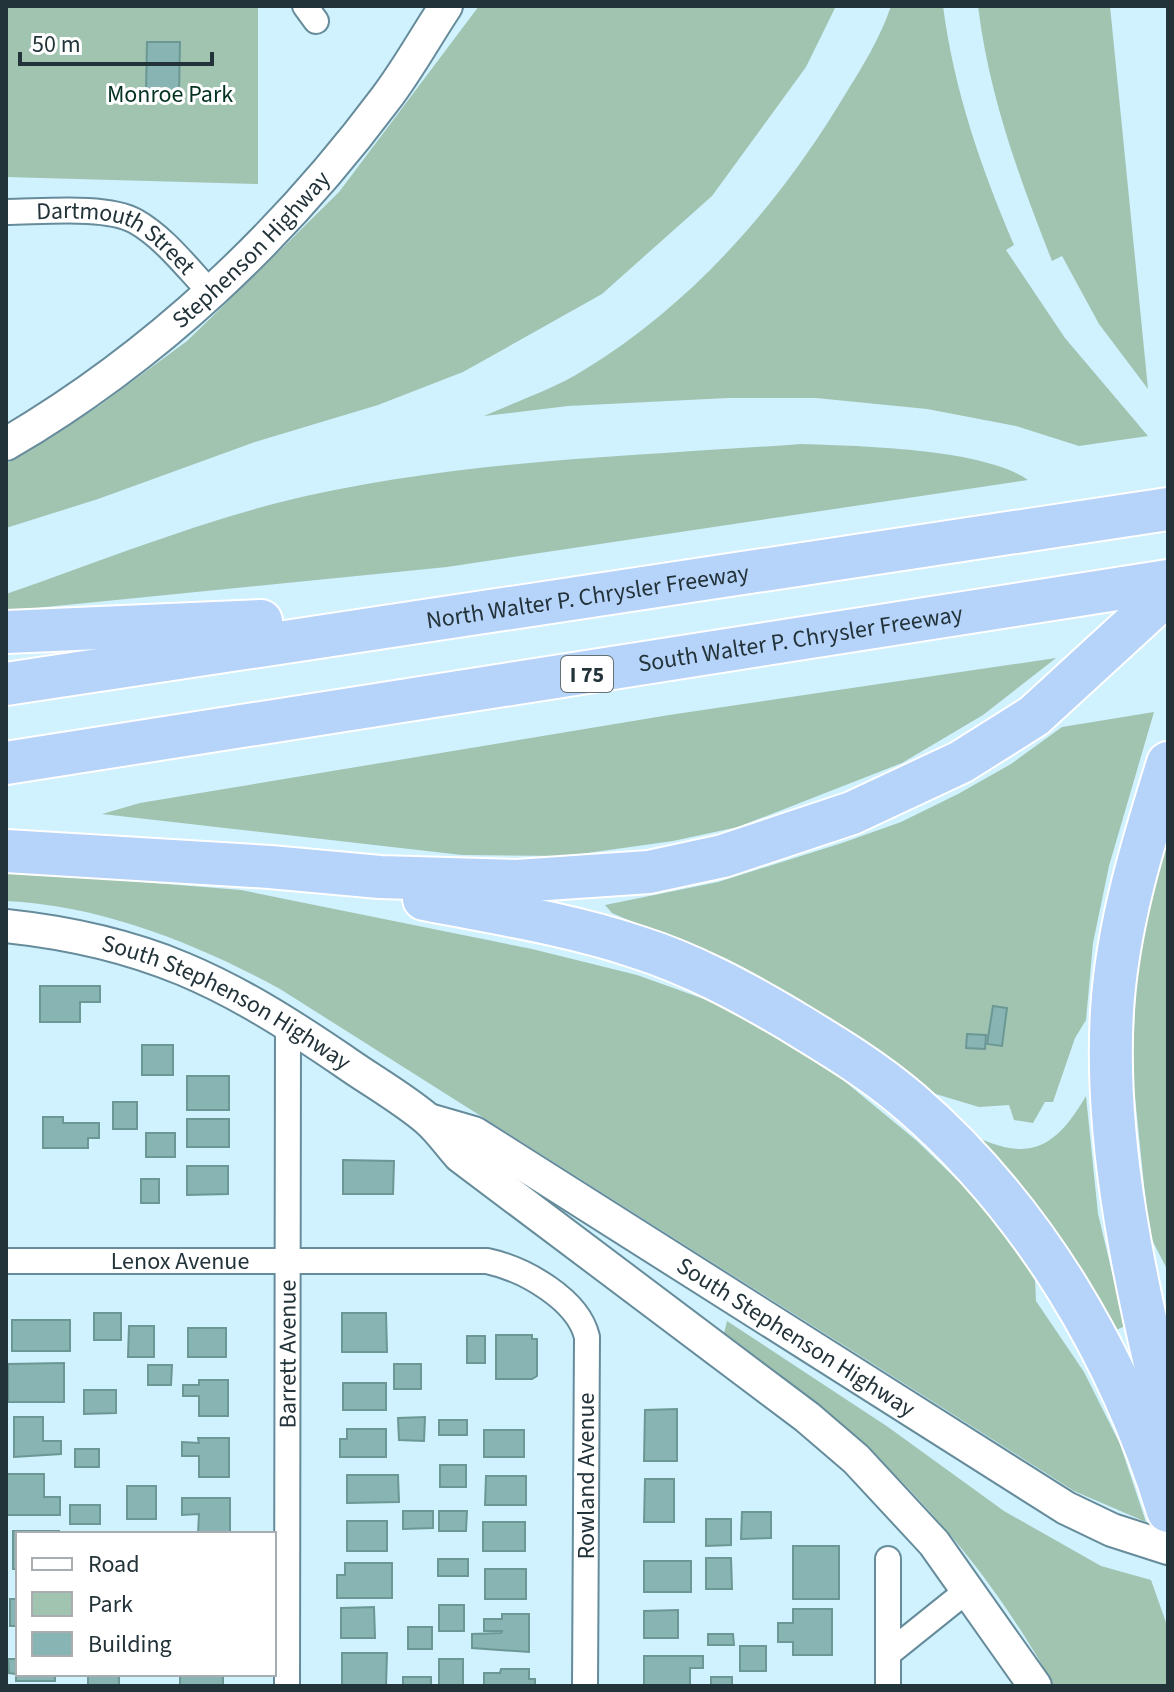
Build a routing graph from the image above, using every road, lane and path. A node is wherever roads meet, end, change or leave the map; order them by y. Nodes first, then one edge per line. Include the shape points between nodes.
1 (446, 6) edge
2 (6, 212) edge
3 (211, 293) junction
4 (6, 444) edge
5 (1168, 509) edge
6 (1168, 581) edge
7 (1168, 593) edge
8 (470, 612) junction
9 (6, 632) edge
10 (6, 684) edge
11 (6, 763) edge
12 (1168, 763) edge
13 (6, 851) edge
14 (270, 867) junction
15 (6, 926) edge
16 (288, 1024) junction
17 (429, 1120) junction
18 (6, 1261) edge
19 (285, 1261) junction
20 (541, 1286) joint
21 (1159, 1438) edge
22 (1168, 1511) edge
23 (1168, 1548) edge
24 (888, 1559) dead end
25 (969, 1589) junction
26 (888, 1654) junction
27 (287, 1686) edge
28 (585, 1686) edge
29 (888, 1686) edge
30 (1035, 1686) edge

1 - 3 main road, Stephenson Highway via 388,96 344,150
2 - 3 street, Dartmouth Street via 134,220
3 - 4 main road, Stephenson Highway via 77,401
5 - 8 highway, North Walter P. Chrysler Freeway
6 - 11 highway, South Walter P. Chrysler Freeway / I 75
7 - 14 highway via 1034,716 961,762 852,813 723,856 649,872 517,881
8 - 9 highway
8 - 10 highway, North Walter P. Chrysler Freeway
12 - 21 highway via 1140,853 1112,1011 1120,1169
13 - 14 highway
14 - 21 highway via 637,947 731,985 839,1050 909,1102 1028,1227 1129,1400
15 - 16 main road, South Stephenson Highway via 93,938 167,960
16 - 17 main road, South Stephenson Highway
16 - 19 street, Barrett Avenue
17 - 23 main road, South Stephenson Highway via 474,1133 1066,1508
17 - 25 main road, South Stephenson Highway via 460,1156 807,1417 910,1515
18 - 19 street, Lenox Avenue
19 - 20 street, Lenox Avenue via 487,1261
19 - 27 street, Barrett Avenue
20 - 28 street, Rowland Avenue via 569,1305 587,1337
21 - 22 highway
24 - 26 street
25 - 26 street
25 - 30 main road, South Stephenson Highway
26 - 29 street

